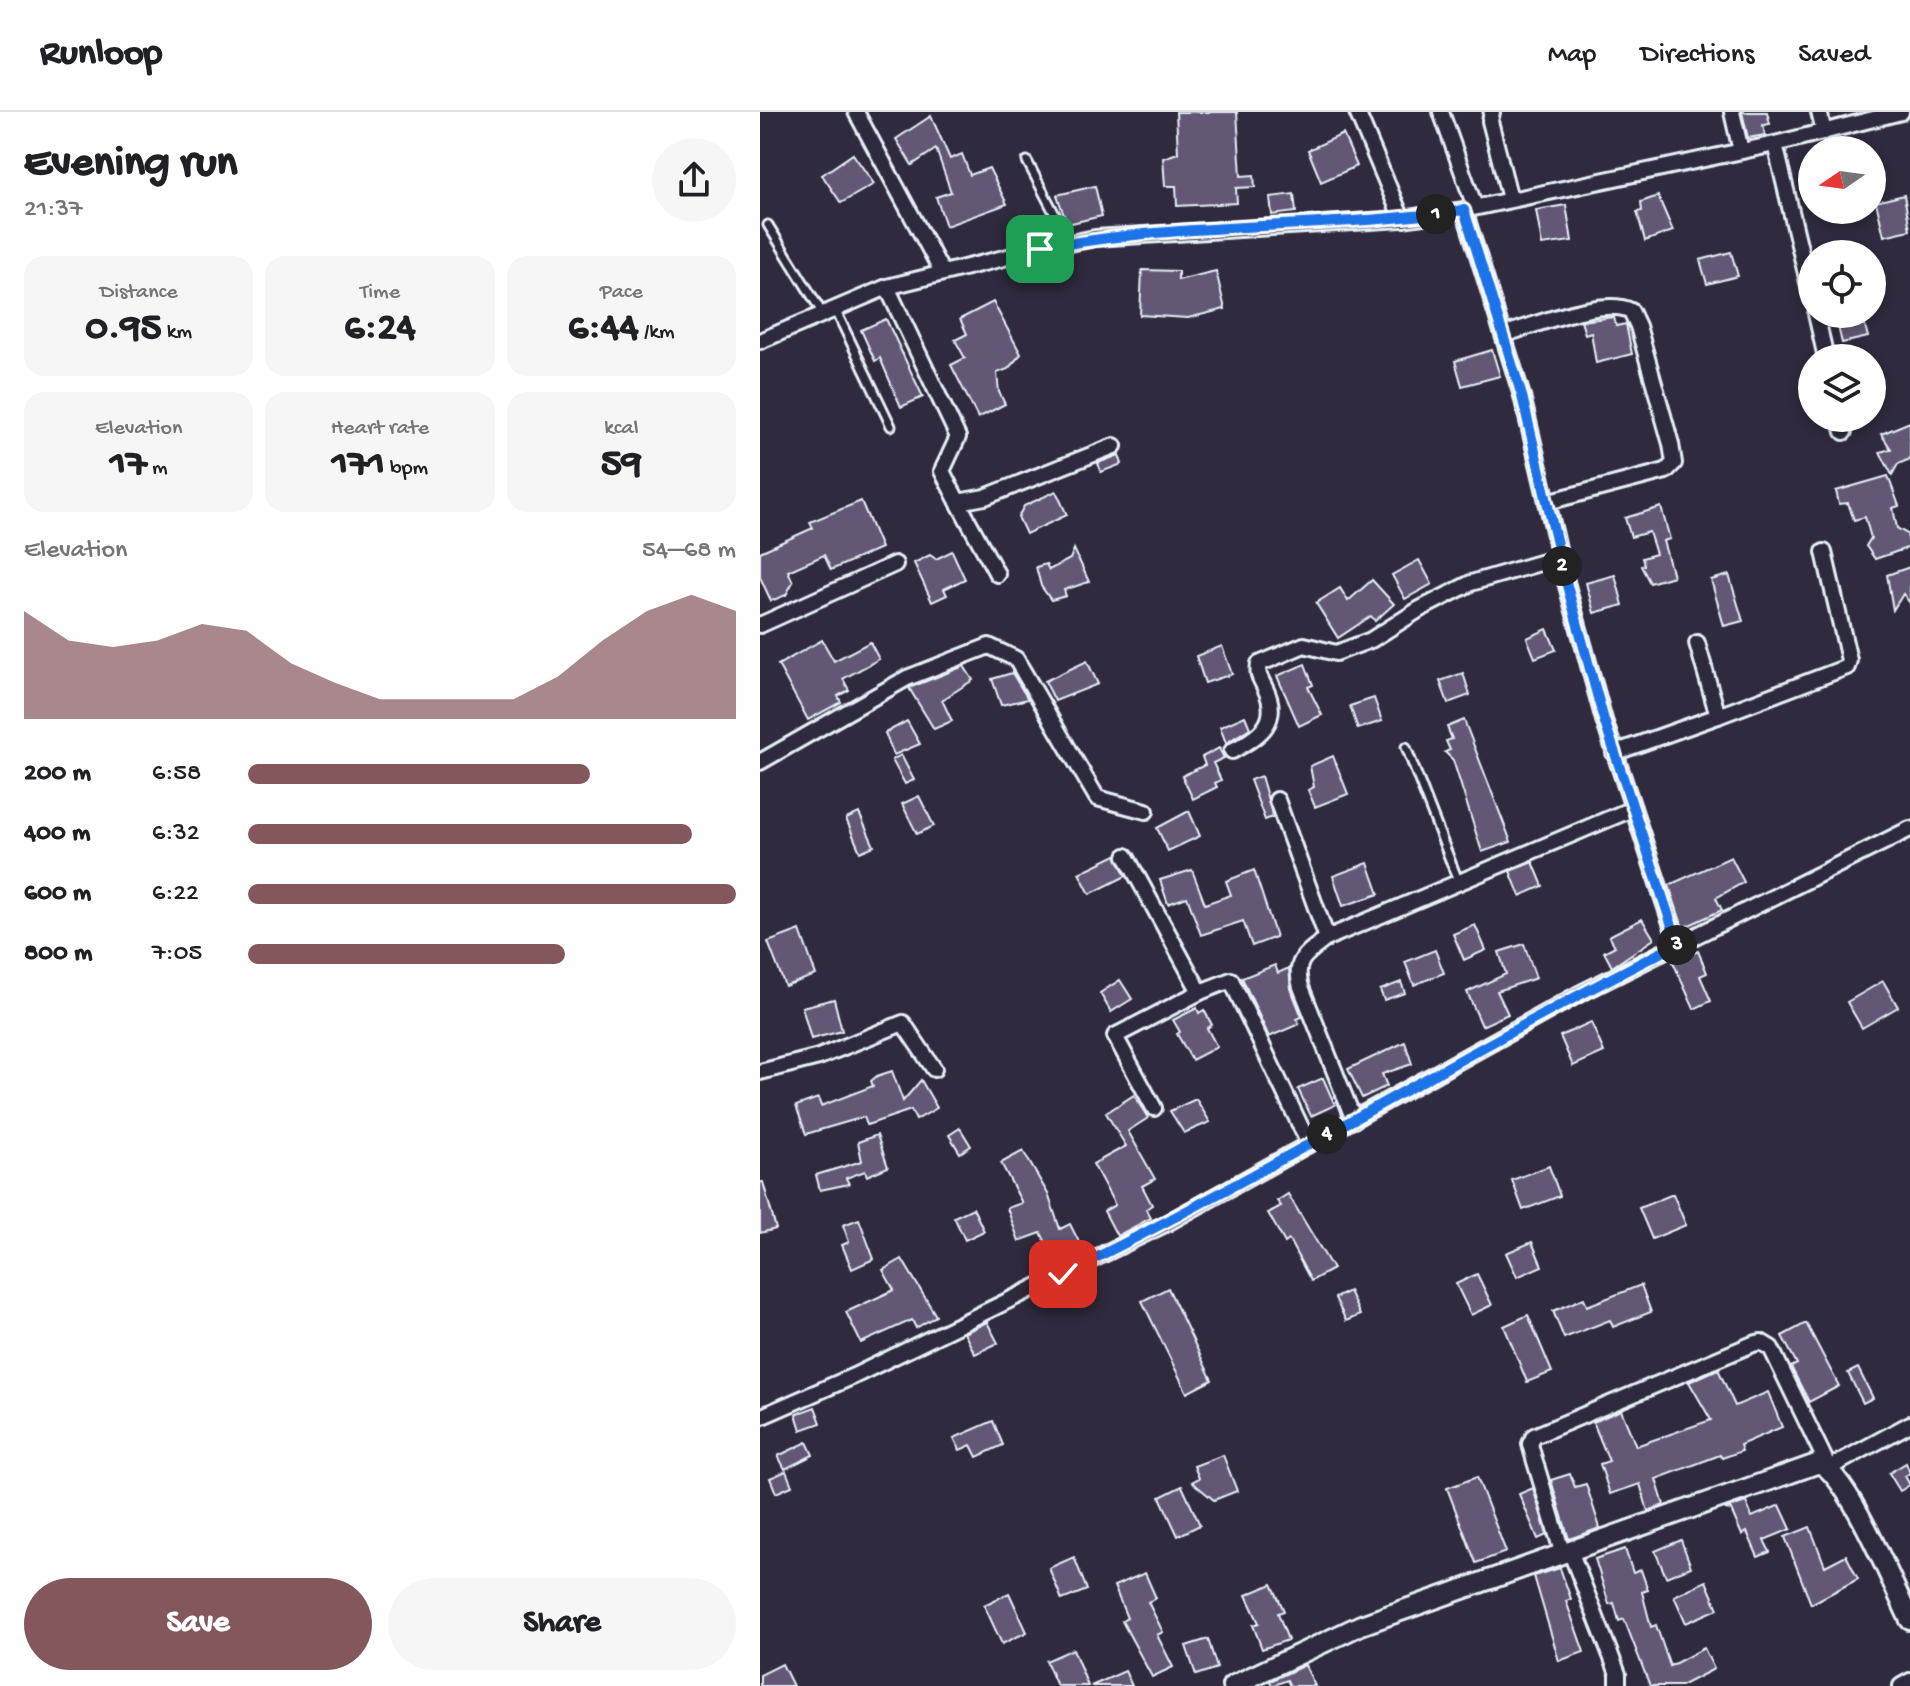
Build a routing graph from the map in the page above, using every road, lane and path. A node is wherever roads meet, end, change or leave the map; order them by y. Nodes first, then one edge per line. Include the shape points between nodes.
1 (856, 112) edge
2 (1357, 112) edge
3 (1441, 112) edge
4 (1492, 112) edge
5 (1732, 112) edge
6 (1819, 112) edge
7 (1901, 112) edge
8 (1824, 132) junction
9 (1775, 144) junction
10 (1741, 151) junction
11 (1027, 161) dead end
12 (1510, 199) junction
13 (1470, 208) junction
14 (1402, 219) junction
15 (768, 225) dead end
16 (1798, 240) edge
17 (1070, 243) junction
18 (942, 272) junction
19 (887, 287) junction
20 (829, 312) junction
21 (1505, 334) junction
22 (760, 341) edge
23 (891, 426) dead end
24 (1114, 446) dead end
25 (958, 502) junction
26 (1547, 502) junction
27 (1824, 552) dead end
28 (1560, 557) junction
29 (895, 564) dead end
30 (997, 574) dead end
31 (760, 625) edge
32 (1697, 643) dead end
33 (1718, 716) junction
34 (1406, 747) dead end
35 (1232, 751) dead end
36 (1614, 753) junction
37 (760, 762) edge
38 (1277, 800) dead end
39 (1632, 809) junction
40 (1146, 811) dead end
41 (1910, 829) edge
42 (1126, 856) dead end
43 (1459, 883) junction
44 (1327, 938) junction
45 (1678, 944) junction
46 (1200, 992) junction
47 (934, 1069) dead end
48 (760, 1072) edge
49 (1154, 1108) dead end
50 (1354, 1120) junction
51 (1309, 1144) junction
52 (760, 1417) edge
53 (1910, 1424) edge
54 (1829, 1468) junction
55 (1567, 1554) junction
56 (1910, 1620) edge
57 (1910, 1681) edge
58 (1232, 1686) edge
59 (1618, 1686) edge
60 (1901, 1686) edge

1 - 18 street
2 - 14 street
3 - 13 street
4 - 12 street
5 - 10 street
6 - 8 street
7 - 8 street
8 - 9 street
9 - 10 street
9 - 16 street
10 - 12 street
11 - 17 lane
12 - 13 street
13 - 14 street
13 - 21 street
14 - 17 street
15 - 20 lane
17 - 18 street
18 - 19 street
19 - 20 street
19 - 25 street via 958,437 942,471
20 - 22 street
20 - 23 lane
21 - 26 street
21 - 26 street via 1578,312 1614,306 1631,311 1671,444 1674,463 1666,471
24 - 25 street via 985,497
25 - 30 street
26 - 28 street
27 - 33 street via 1847,667
28 - 35 street via 1471,583 1371,640 1336,653 1304,645 1259,664 1257,676 1271,707 1269,723 1263,734
28 - 36 street
29 - 31 street
32 - 33 street
33 - 36 street
34 - 43 lane
36 - 39 street
37 - 40 street via 907,678 989,646 1016,659 1097,798
38 - 44 street
39 - 43 street
39 - 45 street
41 - 45 street
42 - 46 street
43 - 44 street
44 - 50 street via 1300,958 1296,970
45 - 50 street via 1468,1053
46 - 49 street via 1115,1036
46 - 51 street via 1231,980
47 - 48 street via 903,1023 819,1057
50 - 51 street
51 - 52 street via 1167,1223
53 - 54 street
54 - 55 street via 1805,1465
54 - 55 street via 1771,1348 1753,1344 1534,1436 1533,1455
54 - 56 street via 1845,1489
55 - 58 street via 1361,1625
55 - 59 street via 1618,1674
57 - 60 street

